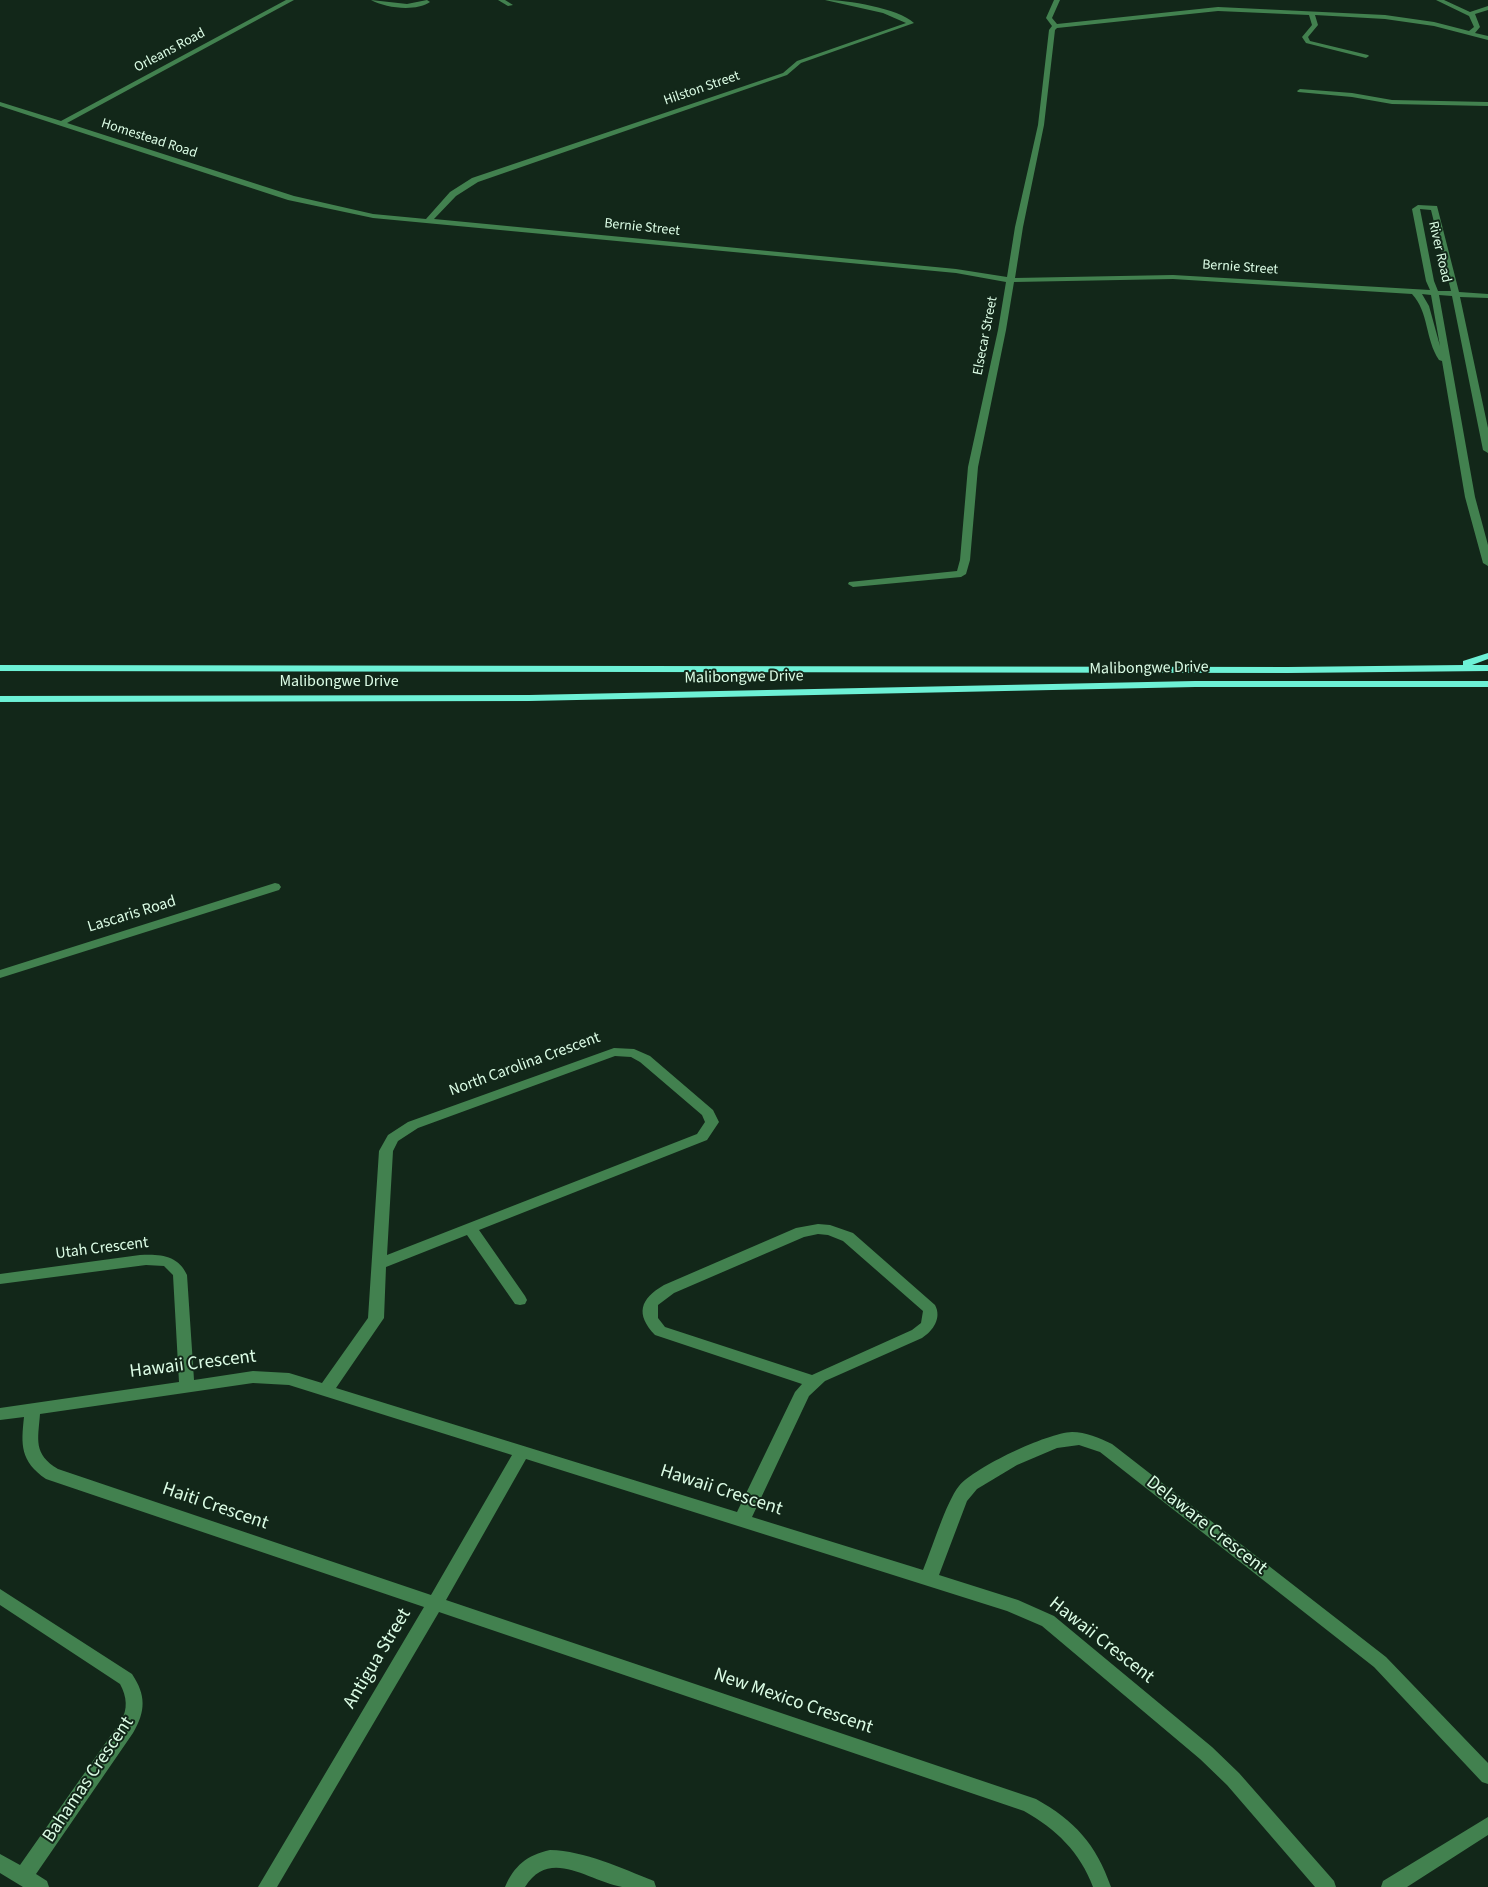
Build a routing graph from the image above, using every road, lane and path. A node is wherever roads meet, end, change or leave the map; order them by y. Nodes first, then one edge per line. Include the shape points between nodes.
1 (292, 0) edge
2 (374, 0) edge
3 (501, 0) edge
4 (828, 0) edge
5 (1057, 0) edge
6 (1439, 0) edge
7 (427, 2) dead end
8 (510, 5) dead end
9 (1488, 8) edge
10 (1311, 13) junction
11 (1470, 14) junction
12 (1055, 26) junction
13 (1470, 33) junction
14 (1488, 38) edge
15 (1366, 56) dead end
16 (1300, 92) dead end
17 (0, 104) edge
18 (1488, 104) edge
19 (61, 124) junction
20 (291, 198) joint
21 (428, 221) junction
22 (1012, 276) junction
23 (1434, 288) junction
24 (1488, 288) edge
25 (1454, 290) junction
26 (1414, 291) junction
27 (1488, 296) edge
28 (1458, 308) junction
29 (1446, 362) junction
30 (1488, 450) edge
31 (1488, 563) edge
32 (853, 584) dead end
33 (1488, 656) edge
34 (0, 668) edge
35 (1443, 668) junction
36 (1488, 668) edge
37 (1468, 684) junction
38 (1488, 684) edge
39 (1488, 688) edge
40 (0, 699) edge
41 (275, 887) dead end
42 (0, 974) edge
43 (470, 1229) junction
44 (379, 1264) junction
45 (0, 1279) edge
46 (520, 1300) dead end
47 (815, 1382) junction
48 (186, 1387) junction
49 (326, 1390) junction
50 (32, 1408) junction
51 (0, 1414) edge
52 (522, 1451) junction
53 (742, 1520) junction
54 (929, 1578) junction
55 (0, 1596) edge
56 (435, 1604) junction
57 (1488, 1776) edge
58 (1488, 1825) edge
59 (0, 1864) edge
60 (23, 1877) junction
61 (40, 1887) edge
62 (267, 1887) edge
63 (514, 1887) edge
64 (647, 1887) edge
65 (1102, 1887) edge
66 (1327, 1887) edge
67 (1390, 1887) edge

1 - 19 street, Orleans Road
2 - 7 street via 413,6
3 - 8 street
4 - 21 street, Hilston Street via 906,18 911,23 800,62 785,74 475,180 453,194
5 - 12 street, Elsecar Street via 1049,18
6 - 11 street
9 - 11 street
10 - 12 street via 1208,10
10 - 13 street via 1385,17
10 - 15 street via 1315,25 1305,38 1308,42
11 - 13 street via 1480,25
12 - 22 street, Elsecar Street
13 - 14 street
16 - 18 street via 1352,95 1392,102
17 - 19 street, Homestead Road
19 - 20 street, Homestead Road
20 - 21 street, Bernie Street via 360,214
21 - 22 street, Bernie Street
22 - 23 street, Bernie Street via 1177,270
22 - 26 street, Bernie Street via 1178,277
22 - 32 street, Elsecar Street via 973,467 961,574
23 - 25 street, Bernie Street
23 - 25 street, River Road via 1416,209 1421,206 1434,208
23 - 26 street, Bernie Street
23 - 29 street, River Road
24 - 25 street, Bernie Street
25 - 27 street, Bernie Street
25 - 28 street, River Road
26 - 29 street via 1426,306 1432,340
27 - 28 street
28 - 30 street, River Road
29 - 31 street, River Road via 1470,497
33 - 35 main road via 1476,662
34 - 35 main road, Malibongwe Drive
35 - 36 main road, Malibongwe Drive
37 - 38 main road, Malibongwe Drive
37 - 39 main road
37 - 40 main road, Malibongwe Drive via 1195,684 529,698
41 - 42 street, Lascaris Road
43 - 44 street, North Carolina Crescent
43 - 44 street, North Carolina Crescent via 694,1140 710,1127 711,1118 645,1059 634,1053 620,1052 601,1055 413,1125 393,1137 386,1151
43 - 46 street
44 - 49 street, North Carolina Crescent via 374,1322
45 - 48 street, Utah Crescent via 140,1260 170,1263 180,1275
47 - 47 street via 917,1334 930,1320 930,1309 924,1303 840,1233 818,1229 801,1232 658,1294 652,1301 649,1315 660,1331
47 - 53 street via 799,1400
48 - 49 street, Hawaii Crescent via 261,1376 289,1379
48 - 50 street, Hawaii Crescent
49 - 52 street, Hawaii Crescent
50 - 51 street, Hawaii Crescent
50 - 56 street, Haiti Crescent via 31,1452 37,1464 52,1474
52 - 53 street, Hawaii Crescent
52 - 56 street, Antigua Street
53 - 54 street, Hawaii Crescent
54 - 57 street, Delaware Crescent via 960,1499 970,1484 1063,1439 1094,1442 1122,1460 1380,1662
54 - 66 street, Hawaii Crescent via 1026,1610 1048,1621 1220,1766
55 - 60 street, Bahamas Crescent via 126,1679 136,1702 127,1727
56 - 62 street, Antigua Street
56 - 65 street, New Mexico Crescent via 1029,1805 1047,1814 1072,1834 1091,1860
58 - 67 street
59 - 60 street
60 - 61 street
63 - 64 street via 530,1866 552,1858 577,1862

